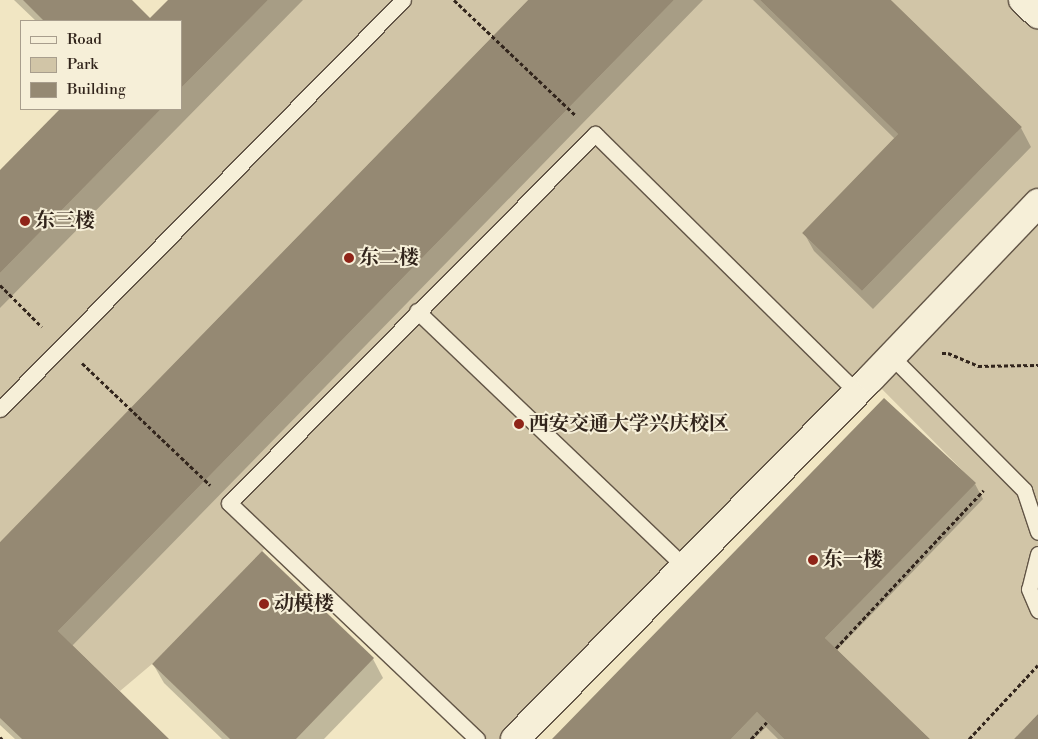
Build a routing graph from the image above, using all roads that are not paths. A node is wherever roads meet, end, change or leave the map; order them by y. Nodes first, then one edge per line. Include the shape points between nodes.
1 (403, 0) edge
2 (1023, 0) edge
3 (1038, 14) edge
4 (1038, 203) edge
5 (417, 311) junction
6 (891, 356) junction
7 (856, 391) junction
8 (0, 409) edge
9 (1038, 532) edge
10 (1038, 554) edge
11 (684, 566) junction
12 (1038, 610) edge
13 (476, 739) edge
14 (514, 739) edge

1 - 8 lane
2 - 3 street
4 - 6 street
5 - 7 lane via 595,134
5 - 11 lane
5 - 13 lane via 229,503
6 - 7 street
6 - 9 lane via 1024,490
7 - 11 street
10 - 12 lane via 1028,589
11 - 14 street

